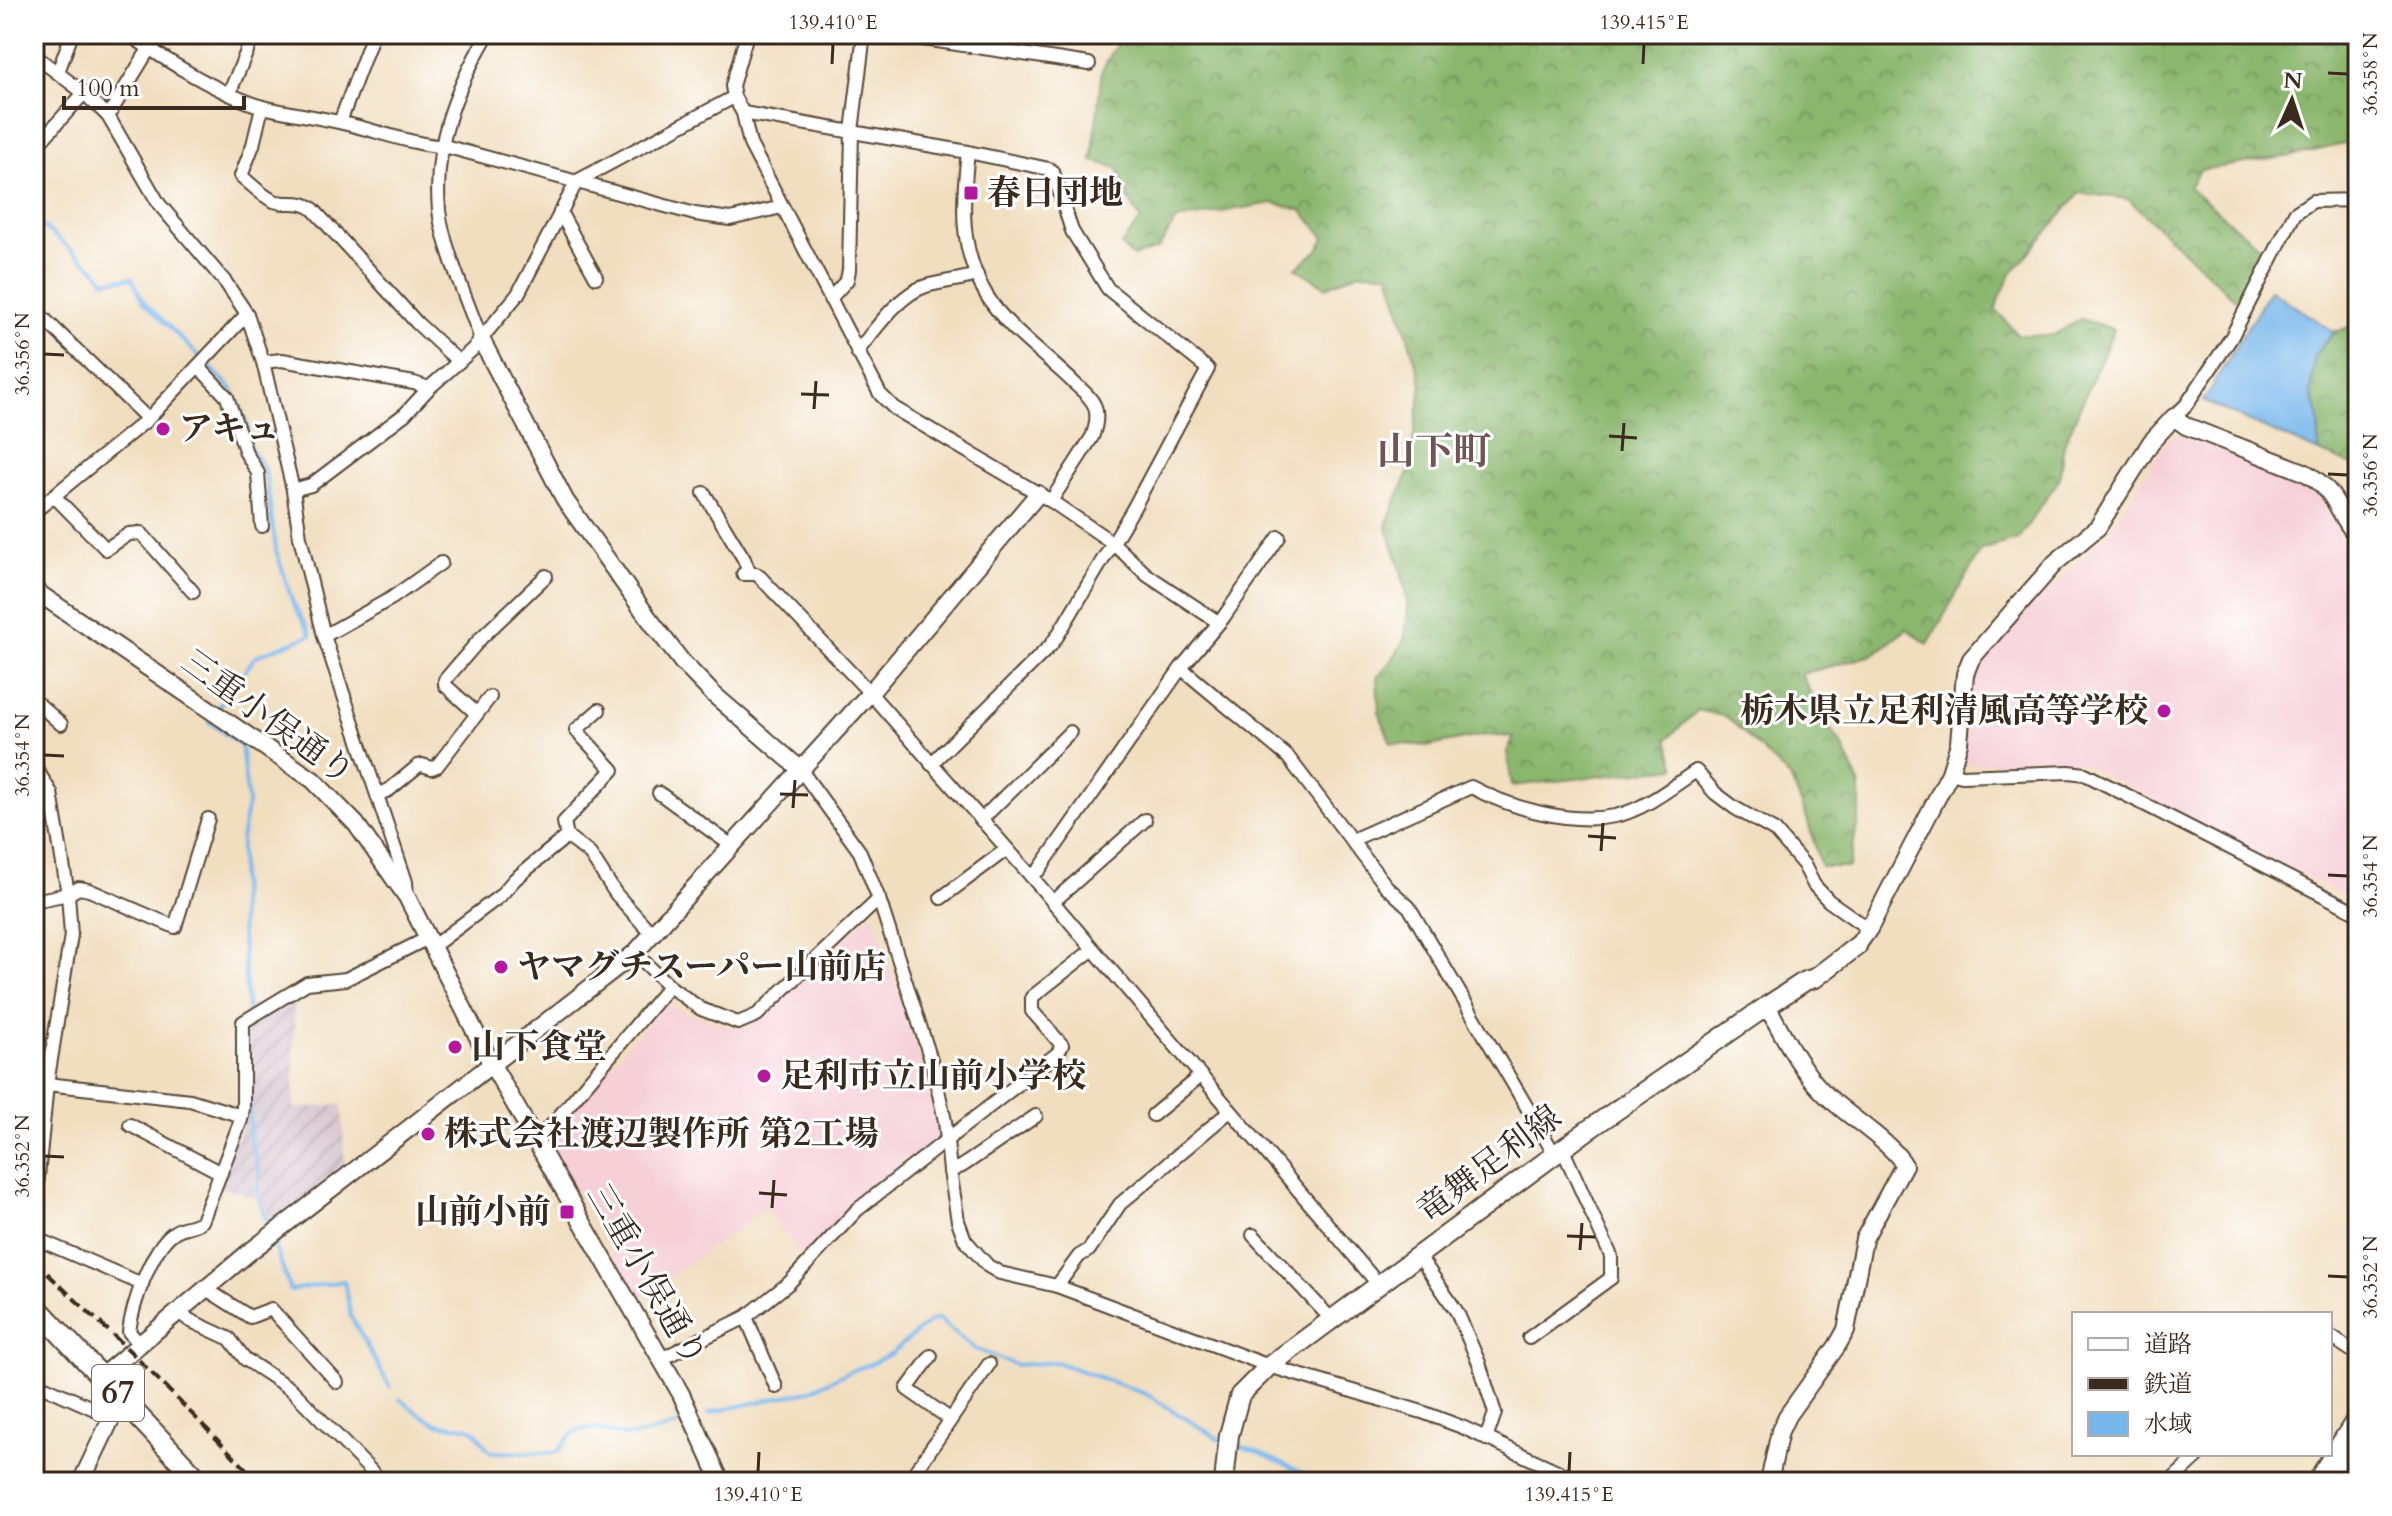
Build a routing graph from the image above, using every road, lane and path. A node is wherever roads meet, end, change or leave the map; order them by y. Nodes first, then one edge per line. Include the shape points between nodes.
1 (72, 34) edge
2 (129, 34) edge
3 (164, 34) edge
4 (254, 34) edge
5 (373, 34) edge
6 (488, 34) edge
7 (747, 34) edge
8 (864, 34) edge
9 (891, 34) edge
10 (149, 49) junction
11 (34, 55) edge
12 (1089, 64) dead end
13 (58, 72) junction
14 (84, 93) junction
15 (229, 94) junction
16 (734, 97) junction
17 (262, 107) junction
18 (743, 113) junction
19 (108, 116) junction
20 (340, 122) junction
21 (852, 131) junction
22 (35, 146) edge
23 (442, 146) junction
24 (968, 152) junction
25 (577, 181) junction
26 (2358, 200) edge
27 (782, 207) junction
28 (560, 212) junction
29 (977, 275) junction
30 (596, 277) dead end
31 (830, 299) junction
32 (34, 309) edge
33 (247, 314) junction
34 (481, 339) junction
35 (857, 352) junction
36 (263, 362) junction
37 (459, 362) junction
38 (198, 366) junction
39 (429, 388) junction
40 (2174, 417) junction
41 (148, 419) junction
42 (293, 490) junction
43 (704, 493) dead end
44 (55, 497) junction
45 (1044, 497) junction
46 (34, 512) edge
47 (262, 526) dead end
48 (1279, 537) dead end
49 (2358, 537) edge
50 (1113, 543) junction
51 (441, 563) dead end
52 (546, 576) dead end
53 (34, 590) edge
54 (193, 592) dead end
55 (1218, 622) junction
56 (324, 636) junction
57 (1181, 668) junction
58 (870, 693) junction
59 (490, 697) dead end
60 (34, 700) edge
61 (599, 710) dead end
62 (477, 714) junction
63 (61, 724) dead end
64 (1070, 732) dead end
65 (931, 764) junction
66 (34, 765) edge
67 (800, 769) junction
68 (1950, 773) junction
69 (659, 793) dead end
70 (379, 794) junction
71 (208, 819) dead end
72 (981, 820) junction
73 (1145, 820) dead end
74 (567, 836) junction
75 (1352, 840) junction
76 (732, 846) junction
77 (1007, 849) junction
78 (1031, 876) junction
79 (68, 894) junction
80 (407, 897) junction
81 (941, 898) dead end
82 (879, 899) junction
83 (34, 901) edge
84 (1053, 902) junction
85 (2358, 913) edge
86 (1869, 929) junction
87 (653, 935) junction
88 (430, 943) junction
89 (1857, 946) joint
90 (1092, 950) junction
91 (635, 953) junction
92 (669, 986) junction
93 (1767, 1006) junction
94 (491, 1063) junction
95 (1200, 1076) junction
96 (47, 1084) junction
97 (1230, 1111) junction
98 (1153, 1115) dead end
99 (242, 1116) junction
100 (1036, 1116) dead end
101 (39, 1119) edge
102 (130, 1125) dead end
103 (946, 1139) junction
104 (533, 1140) junction
105 (1559, 1152) junction
106 (950, 1171) junction
107 (221, 1173) junction
108 (34, 1217) edge
109 (34, 1235) edge
110 (1253, 1235) dead end
111 (1419, 1256) junction
112 (142, 1284) junction
113 (1379, 1285) junction
114 (1057, 1286) junction
115 (206, 1289) junction
116 (34, 1305) edge
117 (179, 1312) junction
118 (746, 1317) junction
119 (1332, 1320) junction
120 (2332, 1337) edge
121 (1529, 1338) dead end
122 (140, 1344) junction
123 (2358, 1355) edge
124 (931, 1356) dead end
125 (661, 1359) junction
126 (989, 1364) dead end
127 (1269, 1366) junction
128 (102, 1376) junction
129 (34, 1382) edge
130 (337, 1382) dead end
131 (776, 1387) dead end
132 (122, 1396) junction
133 (112, 1417) junction
134 (950, 1419) junction
135 (2358, 1422) edge
136 (1486, 1439) junction
137 (2198, 1456) edge
138 (2358, 1462) edge
139 (81, 1482) edge
140 (200, 1482) edge
141 (382, 1482) edge
142 (721, 1482) edge
143 (908, 1482) edge
144 (1224, 1482) edge
145 (1581, 1482) edge
146 (1769, 1482) edge
147 (2170, 1482) edge
148 (2320, 1482) edge
149 (2345, 1482) edge

1 - 13 street
2 - 10 street
3 - 10 street
4 - 15 street
5 - 20 street
6 - 23 street via 457,90
7 - 16 street via 733,79
8 - 21 street
9 - 12 street
10 - 15 street
10 - 19 street
11 - 13 street
13 - 14 street
14 - 19 street
14 - 22 street
15 - 17 street
16 - 18 street
16 - 25 street
17 - 20 street
17 - 37 street via 241,176 271,200 305,203 313,209
18 - 21 street
18 - 27 street via 750,144
19 - 33 street via 159,204
20 - 23 street
21 - 24 street
21 - 31 street via 849,270
23 - 25 street
23 - 34 street via 441,220
24 - 29 street via 962,215
24 - 50 street via 1053,172 1072,231 1108,289 1208,369
25 - 27 street via 730,219
25 - 28 street
26 - 40 street via 2313,201 2295,213 2231,338
27 - 31 street
28 - 30 street
28 - 34 street via 518,294
29 - 35 street via 914,291
29 - 45 street via 999,313 1095,406 1096,427
31 - 35 street
32 - 41 street
33 - 36 street
33 - 38 street
34 - 37 street
34 - 67 street via 565,500 647,616 712,693
35 - 45 street via 894,408
36 - 39 street via 282,360
36 - 42 street
37 - 39 street
38 - 41 street
38 - 47 street via 227,397 258,473
39 - 42 street via 405,414 311,485
40 - 49 street via 2312,476 2329,489
40 - 68 street via 2151,442 2098,527 2055,563 1971,659
41 - 44 street
42 - 56 street
43 - 58 street via 744,559 746,573 760,577 790,606
44 - 46 street
44 - 54 street via 106,549 129,534 141,533
45 - 50 street
45 - 58 street
48 - 55 street
50 - 55 street via 1147,575
50 - 65 street via 1051,645
51 - 56 street
52 - 62 street via 445,680
53 - 80 street, 三重小俣通り via 313,780 356,824
55 - 57 street
56 - 70 street
57 - 75 street via 1288,757
57 - 78 street
58 - 65 street
58 - 67 street
59 - 62 street
60 - 63 street
61 - 74 street via 576,730 613,770 564,822
62 - 70 street via 437,766 418,766
64 - 72 street
65 - 72 street
66 - 79 street via 51,793
67 - 76 street
67 - 82 street via 860,852
68 - 85 street via 2085,774
68 - 86 street
69 - 76 street
70 - 80 street
71 - 79 street via 175,927 89,890
72 - 77 street
73 - 84 street
74 - 87 street via 590,854 616,894
74 - 88 street via 500,896
75 - 86 street via 1471,787 1523,809 1615,816 1696,771 1715,793 1775,831 1829,901
75 - 105 street via 1409,907
76 - 87 street
77 - 78 street
77 - 81 street
78 - 84 street
79 - 83 street
79 - 96 street via 71,935
80 - 88 street, 三重小俣通り
82 - 92 street via 757,1015 738,1023 701,1009
82 - 103 street via 932,1063
84 - 90 street
86 - 89 street
87 - 91 street
88 - 94 street, 三重小俣通り
88 - 99 street via 346,979 307,983 243,1022
89 - 93 main road, 竜舞足利線
90 - 95 street
90 - 103 street via 1032,997 1032,1011 1062,1045 1058,1053
91 - 92 street
91 - 94 street
92 - 104 street via 551,1126
93 - 105 main road, 竜舞足利線
93 - 146 street via 1822,1092 1904,1165 1864,1239 1846,1330 1787,1416
94 - 104 street, 三重小俣通り
94 - 115 street
95 - 97 street
95 - 98 street
96 - 99 street via 190,1100
96 - 101 street
97 - 113 street
97 - 114 street via 1120,1204
99 - 107 street
100 - 106 street
101 - 108 street
102 - 107 street
103 - 106 street
103 - 118 street via 857,1210 789,1283
104 - 125 street, 三重小俣通り
105 - 111 main road, 竜舞足利線
105 - 121 street via 1611,1256 1611,1278
106 - 114 street via 958,1221 975,1253 1000,1273
107 - 112 street via 202,1221 173,1232
109 - 112 street
110 - 119 street
111 - 113 main road, 竜舞足利線
111 - 136 street via 1457,1312 1479,1363 1495,1413
112 - 122 street via 129,1332
113 - 119 main road, 竜舞足利線
114 - 127 street
115 - 117 street
115 - 130 street via 250,1317 271,1309
116 - 128 main road, 67
117 - 122 street
117 - 141 street via 230,1339 245,1359 292,1390
118 - 125 street
118 - 131 street
119 - 127 main road, 竜舞足利線
120 - 123 street
122 - 128 street
124 - 134 street via 907,1389
125 - 142 street, 三重小俣通り
126 - 134 street
127 - 136 street via 1422,1412
127 - 144 main road, 竜舞足利線 via 1240,1395
128 - 132 main road, 67
129 - 133 street
132 - 133 street
132 - 140 main road, 67
133 - 139 street
134 - 143 street
135 - 148 highway
136 - 145 street
137 - 147 street
138 - 149 highway

